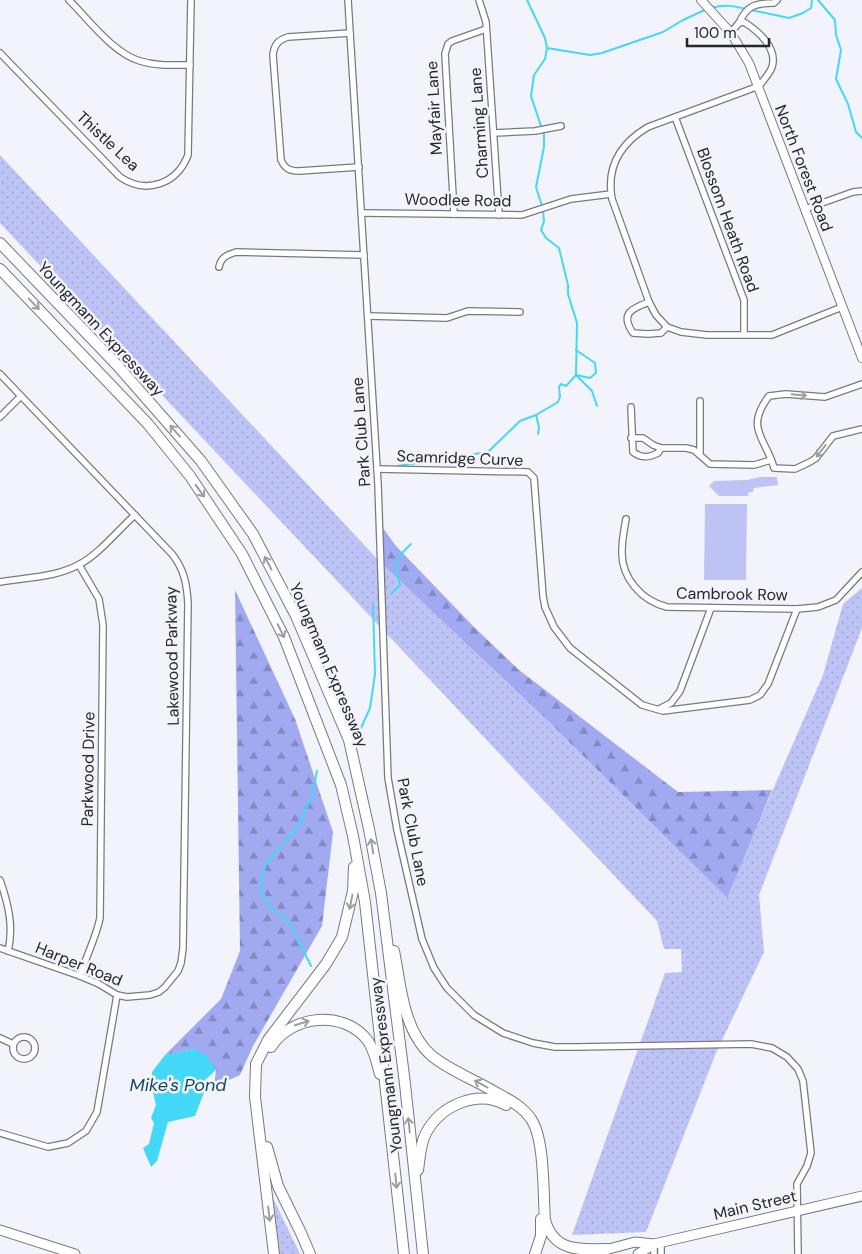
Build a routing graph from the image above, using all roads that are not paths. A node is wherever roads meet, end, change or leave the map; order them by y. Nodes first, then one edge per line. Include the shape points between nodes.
1 (69, 0) edge
2 (191, 0) edge
3 (348, 0) edge
4 (479, 0) edge
5 (777, 0) edge
6 (705, 1) edge
7 (762, 2) edge
8 (739, 22) junction
9 (486, 29) junction
10 (731, 32) junction
11 (350, 33) junction
12 (0, 53) edge
13 (190, 65) junction
14 (759, 86) junction
15 (675, 117) junction
16 (561, 126) dead end
17 (494, 133) junction
18 (359, 167) junction
19 (862, 191) edge
20 (611, 194) junction
21 (805, 209) junction
22 (362, 213) junction
23 (454, 214) junction
24 (499, 215) junction
25 (0, 243) edge
26 (364, 255) junction
27 (219, 267) dead end
28 (0, 270) edge
29 (649, 302) junction
30 (842, 307) junction
31 (520, 312) dead end
32 (368, 316) junction
33 (667, 327) junction
34 (744, 335) junction
35 (862, 358) edge
36 (0, 374) edge
37 (862, 384) edge
38 (21, 396) junction
39 (700, 401) dead end
40 (632, 407) dead end
41 (0, 418) edge
42 (862, 429) edge
43 (632, 438) junction
44 (661, 448) junction
45 (700, 455) junction
46 (772, 460) junction
47 (377, 469) junction
48 (135, 515) junction
49 (626, 519) dead end
50 (79, 565) junction
51 (862, 572) edge
52 (0, 582) edge
53 (711, 608) junction
54 (797, 609) junction
55 (680, 691) junction
56 (690, 708) junction
57 (649, 709) junction
58 (353, 836) junction
59 (0, 880) edge
60 (381, 894) junction
61 (0, 948) edge
62 (8, 951) junction
63 (80, 976) junction
64 (173, 978) joint
65 (117, 995) junction
66 (0, 1038) edge
67 (13, 1044) junction
68 (387, 1097) junction
69 (0, 1133) edge
70 (261, 1149) junction
71 (416, 1191) junction
72 (862, 1196) edge
73 (798, 1210) junction
74 (0, 1230) edge
75 (658, 1243) junction
76 (607, 1249) junction
77 (75, 1254) edge
78 (274, 1254) edge
79 (305, 1254) edge
80 (310, 1254) edge
81 (404, 1254) edge
82 (422, 1254) edge
83 (535, 1254) edge
84 (590, 1254) edge
85 (638, 1254) edge
86 (654, 1254) edge
87 (661, 1254) edge
88 (798, 1254) edge

1 - 13 street via 125,54 147,63
2 - 13 street, Thistle Lea
3 - 11 street, Park Club Lane
4 - 9 street
5 - 7 street via 774,4
6 - 10 main road, North Forest Road
7 - 8 street via 751,6
8 - 10 street
8 - 14 street via 744,22 764,38 773,56 772,67
9 - 17 street, Charming Lane
9 - 23 street, Mayfair Lane via 452,41 445,54
10 - 14 main road, North Forest Road via 744,51
11 - 18 street, Park Club Lane
11 - 18 street via 288,37 274,48 279,152 285,168 299,172
12 - 13 street, Thistle Lea via 120,176 140,186 169,180 186,160
14 - 15 street
14 - 21 main road, North Forest Road
15 - 20 street via 648,127 625,145 613,168
15 - 34 street, Blossom Heath Road via 744,300
16 - 17 street
17 - 24 street, Charming Lane
18 - 22 street, Park Club Lane
19 - 21 street
20 - 24 street, Woodlee Road via 570,199 522,215
20 - 29 street
21 - 30 main road, North Forest Road
22 - 23 street, Woodlee Road
22 - 26 street, Park Club Lane
23 - 24 street, Woodlee Road
60 -> 25 highway, Youngmann Expressway via 349,740 296,616 253,534 194,453 117,365
26 - 27 street via 236,252 227,255
26 - 32 street, Park Club Lane
28 -> 58 highway, Youngmann Expressway via 148,424 190,476 242,554 284,637 341,785
29 - 33 street
29 - 33 street via 632,308 627,316 628,326 633,332 648,334 661,333
30 - 34 street via 772,335
30 - 35 main road, North Forest Road
31 - 32 street via 468,311 447,318
32 - 47 street, Park Club Lane
33 - 34 street via 695,334
36 - 38 street, Lakewood Parkway
46 -> 37 street via 758,431 757,417 769,396 825,397
38 - 41 street
38 - 48 street, Lakewood Parkway
39 - 45 street
40 - 43 street
42 -> 46 street via 833,436 816,458 795,468 774,468
43 - 44 street via 643,438
43 - 44 street via 633,452 640,457 658,454
44 - 45 street via 686,448
45 - 46 street via 710,464 754,465
47 - 57 street, Scamridge Curve via 528,472 534,478 543,596 554,627 577,654
47 - 73 street, Park Club Lane via 388,778 417,919 434,968 454,996 474,1015 503,1033 533,1043 555,1047 751,1044 772,1048 787,1057 798,1068 803,1081 811,1153 796,1184
48 - 50 street
48 - 64 street, Lakewood Parkway via 177,561 187,590 183,948 182,963
49 - 53 street, Cambrook Row via 623,562 629,579 639,592 660,605
50 - 52 street via 50,575
50 - 63 street, Parkwood Drive via 99,599 104,625 100,918
51 - 54 street, Cambrook Row via 836,600 818,607
53 - 54 street, Cambrook Row
53 - 55 street
54 - 56 street via 768,684 760,695 750,700
55 - 56 street via 682,704
55 - 57 street via 667,706
56 - 57 street
58 - 68 highway, Youngmann Expressway via 365,902
58 -> 70 highway via 353,891 342,937 326,964 268,1040 258,1059 254,1086
59 - 62 street via 10,919
71 -> 60 highway, Youngmann Expressway
76 -> 60 highway via 573,1248 552,1235 545,1220 538,1138 531,1119 512,1102 440,1061 418,1039 408,1017
61 - 62 street, Harper Road
62 - 63 street, Harper Road
63 - 65 street, Harper Road
64 - 65 street, Harper Road via 159,992 150,995
65 - 69 street via 97,1112 86,1131 68,1143 48,1147
66 - 67 street
67 - 67 street via 22,1037 30,1039 34,1053 26,1060 19,1059 12,1051
80 -> 68 highway via 278,1186 268,1154 260,1086 264,1060 274,1042 290,1027 317,1020 341,1023 356,1030 369,1043
68 -> 81 highway, Youngmann Expressway
70 -> 78 highway
70 - 79 highway via 276,1195
71 - 82 highway, Youngmann Expressway
71 - 83 highway via 422,1142 436,1119 464,1101 487,1098 503,1103 525,1119 535,1137 542,1222 542,1236
72 - 73 main road, Main Street
73 - 75 main road, Main Street
73 - 88 street, Park Club Lane
74 - 77 main road
75 - 76 main road, Main Street via 635,1242
75 - 85 main road, Main Street
75 - 86 street
75 - 87 street
76 - 84 main road, Main Street

